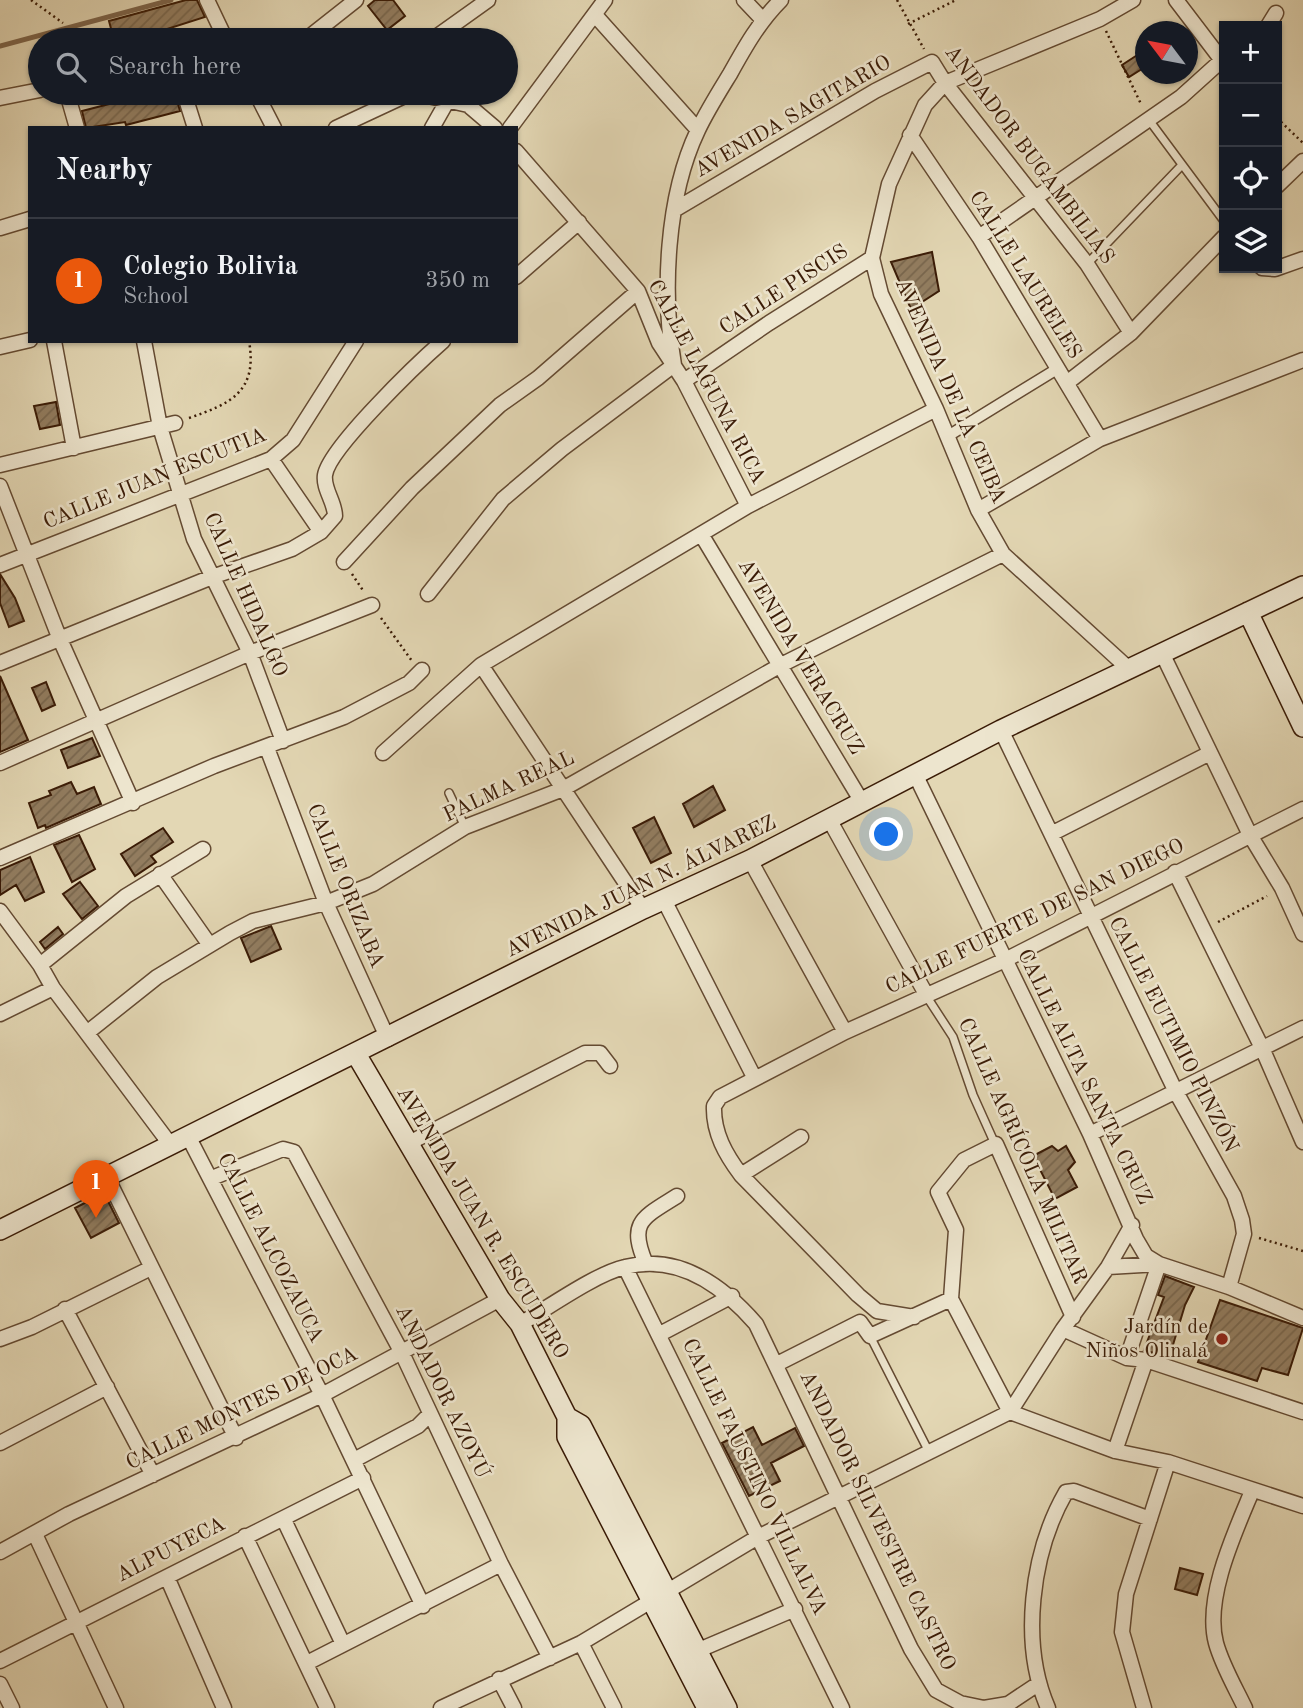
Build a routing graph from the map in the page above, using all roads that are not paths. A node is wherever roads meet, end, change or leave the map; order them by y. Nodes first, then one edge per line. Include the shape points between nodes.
1 (207, 0) edge
2 (356, 0) edge
3 (488, 0) edge
4 (605, 0) edge
5 (744, 0) edge
6 (781, 0) edge
7 (1133, 0) edge
8 (1176, 0) edge
9 (595, 15) junction
10 (762, 19) junction
11 (220, 28) edge
12 (321, 28) edge
13 (449, 28) edge
14 (1219, 57) edge
15 (932, 62) joint
16 (1219, 65) edge
17 (945, 83) junction
18 (28, 92) edge
19 (0, 97) edge
20 (70, 105) edge
21 (188, 105) edge
22 (262, 105) edge
23 (387, 105) edge
24 (445, 105) edge
25 (468, 105) edge
26 (1149, 120) junction
27 (76, 126) edge
28 (194, 126) edge
29 (273, 126) edge
30 (340, 126) edge
31 (433, 126) edge
32 (493, 126) edge
33 (512, 126) edge
34 (698, 130) junction
35 (910, 135) junction
36 (518, 153) edge
37 (1303, 160) edge
38 (1181, 166) junction
39 (1282, 181) edge
40 (1035, 197) junction
41 (676, 209) junction
42 (1219, 215) edge
43 (28, 219) edge
44 (579, 222) junction
45 (1, 225) edge
46 (979, 237) junction
47 (1219, 242) edge
48 (872, 258) junction
49 (1303, 259) edge
50 (1087, 264) junction
51 (1282, 266) edge
52 (518, 275) edge
53 (638, 291) junction
54 (1131, 333) junction
55 (28, 340) edge
56 (54, 343) edge
57 (144, 343) edge
58 (355, 343) edge
59 (441, 343) edge
60 (0, 347) edge
61 (1303, 360) edge
62 (674, 365) junction
63 (1057, 369) junction
64 (684, 382) junction
65 (1068, 382) junction
66 (936, 409) junction
67 (175, 423) road end
68 (160, 427) junction
69 (948, 436) junction
70 (1100, 439) junction
71 (74, 448) junction
72 (271, 458) junction
73 (0, 465) edge
74 (0, 486) edge
75 (181, 494) junction
76 (748, 506) junction
77 (978, 510) junction
78 (321, 532) junction
79 (701, 534) junction
80 (27, 553) junction
81 (1003, 554) junction
82 (344, 562) road end
83 (0, 565) edge
84 (212, 577) junction
85 (1303, 586) edge
86 (428, 594) dead end
87 (372, 605) road end
88 (1248, 612) junction
89 (60, 637) junction
90 (250, 653) junction
91 (1162, 653) junction
92 (0, 663) edge
93 (781, 664) junction
94 (481, 665) junction
95 (1129, 669) junction
96 (422, 670) dead end
97 (97, 720) junction
98 (1303, 727) edge
99 (1001, 730) junction
100 (284, 741) junction
101 (267, 748) junction
102 (1210, 752) junction
103 (383, 753) dead end
104 (0, 763) edge
105 (915, 774) junction
106 (563, 789) junction
107 (449, 793) dead end
108 (862, 802) junction
109 (133, 803) junction
110 (1303, 809) edge
111 (829, 819) junction
112 (465, 827) junction
113 (1053, 833) junction
114 (1250, 835) junction
115 (203, 849) dead end
116 (0, 858) edge
117 (750, 860) junction
118 (1175, 872) junction
119 (160, 874) junction
120 (664, 900) junction
121 (326, 903) junction
122 (643, 909) junction
123 (0, 911) edge
124 (1089, 915) junction
125 (1303, 934) edge
126 (209, 944) junction
127 (1004, 960) junction
128 (40, 965) junction
129 (53, 988) junction
130 (927, 996) junction
131 (0, 1014) edge
132 (1303, 1028) edge
133 (88, 1032) junction
134 (845, 1032) junction
135 (388, 1039) junction
136 (1262, 1048) junction
137 (356, 1054) junction
138 (610, 1066) dead end
139 (754, 1077) junction
140 (1176, 1092) junction
141 (1090, 1134) junction
142 (188, 1136) junction
143 (801, 1137) dead end
144 (1303, 1142) edge
145 (170, 1144) junction
146 (407, 1144) junction
147 (996, 1144) junction
148 (106, 1175) junction
149 (741, 1175) junction
150 (212, 1178) junction
151 (677, 1196) dead end
152 (1132, 1225) junction
153 (0, 1230) edge
154 (646, 1264) junction
155 (1159, 1264) junction
156 (625, 1267) junction
157 (1108, 1267) junction
158 (151, 1268) junction
159 (1229, 1287) junction
160 (732, 1296) junction
161 (500, 1298) junction
162 (951, 1300) junction
163 (65, 1309) junction
164 (914, 1317) junction
165 (1073, 1317) junction
166 (1303, 1318) edge
167 (520, 1324) junction
168 (1063, 1329) junction
169 (660, 1334) junction
170 (870, 1336) junction
171 (0, 1339) edge
172 (402, 1353) junction
173 (1127, 1358) junction
174 (1146, 1360) junction
175 (777, 1364) junction
176 (107, 1387) junction
177 (322, 1395) junction
178 (1010, 1412) junction
179 (1303, 1412) edge
180 (430, 1414) junction
181 (236, 1438) junction
182 (0, 1443) edge
183 (1115, 1451) junction
184 (929, 1453) junction
185 (354, 1460) junction
186 (1168, 1462) junction
187 (153, 1475) junction
188 (363, 1478) junction
189 (1252, 1491) junction
190 (839, 1499) junction
191 (1303, 1506) edge
192 (1150, 1519) junction
193 (284, 1520) junction
194 (35, 1534) junction
195 (245, 1536) junction
196 (758, 1537) junction
197 (0, 1552) edge
198 (501, 1564) junction
199 (167, 1577) junction
200 (661, 1596) junction
201 (424, 1606) junction
202 (795, 1609) junction
203 (75, 1622) junction
204 (581, 1643) junction
205 (343, 1644) junction
206 (699, 1650) junction
207 (550, 1658) junction
208 (0, 1661) edge
209 (307, 1662) junction
210 (499, 1679) junction
211 (0, 1684) edge
212 (1038, 1684) junction
213 (12, 1708) edge
214 (116, 1708) edge
215 (224, 1708) edge
216 (327, 1708) edge
217 (441, 1708) edge
218 (514, 1708) edge
219 (614, 1708) edge
220 (707, 1708) edge
221 (727, 1708) edge
222 (842, 1708) edge
223 (1048, 1708) edge
224 (1144, 1708) edge
225 (1245, 1708) edge

1 - 11 street
2 - 12 street
3 - 13 street
4 - 9 street
5 - 10 street
6 - 10 street
7 - 17 street, AVENIDA DE LA CEIBA via 1100,19
8 - 14 street
9 - 33 street
9 - 34 street
10 - 34 street
15 - 17 street, ANDADOR BUGAMBILIAS
15 - 41 street, AVENIDA SAGITARIO
16 - 26 street
17 - 35 street, AVENIDA DE LA CEIBA via 925,105
17 - 40 street, ANDADOR BUGAMBILIAS
18 - 19 street
20 - 27 street
21 - 28 street
22 - 29 street
23 - 30 street
24 - 31 street
25 - 32 street
26 - 38 lane
26 - 40 street
34 - 41 street via 683,170
35 - 46 street, CALLE LAURELES
35 - 48 street, AVENIDA DE LA CEIBA via 889,184
36 - 44 street, CALLE LAGUNA RICA
37 - 39 street
38 - 42 lane
38 - 50 lane
40 - 46 street
40 - 50 street, ANDADOR BUGAMBILIAS
41 - 62 street via 667,282
43 - 45 street
44 - 52 street
44 - 53 street, CALLE LAGUNA RICA
46 - 63 street, CALLE LAURELES
47 - 54 street
48 - 64 street, CALLE PISCIS
48 - 66 street, AVENIDA DE LA CEIBA via 881,294
49 - 51 street
50 - 54 street, ANDADOR BUGAMBILIAS
53 - 62 street, CALLE LAGUNA RICA via 659,343
53 - 82 street via 500,405 412,488
54 - 65 street
55 - 60 street
56 - 71 street
57 - 68 street, CALLE HIDALGO
58 - 72 street, CALLE JUAN ESCUTIA via 293,440
59 - 78 street via 366,416 328,467 324,476 335,516
61 - 70 street
62 - 64 street, CALLE LAGUNA RICA
62 - 86 street via 503,499
63 - 65 street, CALLE LAURELES
63 - 69 street
64 - 76 street, CALLE LAGUNA RICA
65 - 70 street, CALLE LAURELES
66 - 69 street, AVENIDA DE LA CEIBA
66 - 76 street
67 - 68 street
68 - 71 street
68 - 75 street, CALLE HIDALGO
69 - 77 street, AVENIDA DE LA CEIBA
70 - 77 street
71 - 73 street
72 - 75 street, CALLE JUAN ESCUTIA
72 - 78 street
74 - 80 street
75 - 80 street, CALLE JUAN ESCUTIA
75 - 84 street, CALLE HIDALGO via 194,539
76 - 79 street
77 - 81 street, AVENIDA DE LA CEIBA
78 - 84 street via 292,549
79 - 93 street, AVENIDA VERACRUZ
79 - 94 street
80 - 83 street, CALLE JUAN ESCUTIA
80 - 89 street
81 - 93 street, PALMA REAL
81 - 95 street, AVENIDA DE LA CEIBA
84 - 89 street
84 - 90 street, CALLE HIDALGO
85 - 88 main road, AVENIDA JUAN N. ÁLVAREZ
87 - 90 street
88 - 91 main road, AVENIDA JUAN N. ÁLVAREZ
88 - 98 main road
89 - 92 street
89 - 97 street
90 - 97 street
90 - 100 street, CALLE HIDALGO
91 - 95 main road, AVENIDA JUAN N. ÁLVAREZ
91 - 102 street
93 - 106 street, PALMA REAL
93 - 108 street, AVENIDA VERACRUZ
94 - 103 street
94 - 106 street
95 - 99 main road, AVENIDA JUAN N. ÁLVAREZ
96 - 100 street via 409,683 344,717
97 - 104 street
97 - 109 street
99 - 105 main road, AVENIDA JUAN N. ÁLVAREZ
99 - 113 street, CALLE EUTIMIO PINZÓN
100 - 101 street
101 - 109 street
101 - 121 street, CALLE ORIZABA
102 - 113 street
102 - 114 street
105 - 108 main road, AVENIDA JUAN N. ÁLVAREZ
105 - 127 street, CALLE ALTA SANTA CRUZ
106 - 112 street, PALMA REAL
106 - 122 street
107 - 112 lane
108 - 111 main road, AVENIDA JUAN N. ÁLVAREZ
109 - 116 street
110 - 114 street, CALLE FUERTE DE SAN DIEGO
111 - 117 main road, AVENIDA JUAN N. ÁLVAREZ
111 - 130 street, CALLE AGRÍCOLA MILITAR
112 - 121 street, PALMA REAL via 373,884
113 - 124 street, CALLE EUTIMIO PINZÓN
114 - 118 street, CALLE FUERTE DE SAN DIEGO
114 - 125 street
115 - 119 street
117 - 120 main road, AVENIDA JUAN N. ÁLVAREZ
117 - 134 street
118 - 124 street, CALLE FUERTE DE SAN DIEGO
118 - 136 street
119 - 126 street
119 - 128 street
120 - 122 main road, AVENIDA JUAN N. ÁLVAREZ
120 - 139 street
121 - 126 street, PALMA REAL via 253,920
121 - 135 street, CALLE ORIZABA
122 - 135 main road, AVENIDA JUAN N. ÁLVAREZ
123 - 128 street
124 - 127 street, CALLE FUERTE DE SAN DIEGO
124 - 140 street, CALLE EUTIMIO PINZÓN
126 - 133 street, PALMA REAL via 157,977
127 - 130 street, CALLE FUERTE DE SAN DIEGO
127 - 141 street, CALLE ALTA SANTA CRUZ
128 - 129 street
129 - 131 street
129 - 133 street
130 - 134 street, CALLE FUERTE DE SAN DIEGO
130 - 147 lane, CALLE AGRÍCOLA MILITAR via 953,1037
132 - 136 street
133 - 145 street
134 - 139 street, CALLE FUERTE DE SAN DIEGO
135 - 137 main road, AVENIDA JUAN N. ÁLVAREZ
136 - 140 street
136 - 144 street
137 - 142 main road, AVENIDA JUAN N. ÁLVAREZ
137 - 146 main road, AVENIDA JUAN R. ESCUDERO
138 - 146 street via 600,1053 584,1053
139 - 149 street, CALLE FUERTE DE SAN DIEGO via 720,1097 714,1106 716,1130 726,1156
140 - 141 street
140 - 159 street, CALLE EUTIMIO PINZÓN via 1234,1196 1242,1220 1244,1234
141 - 152 street, CALLE ALTA SANTA CRUZ
142 - 145 main road, AVENIDA JUAN N. ÁLVAREZ
142 - 150 street, CALLE ALCOZAUCA
143 - 149 street
145 - 148 main road, AVENIDA JUAN N. ÁLVAREZ
146 - 161 main road, AVENIDA JUAN R. ESCUDERO
147 - 162 street via 964,1160 938,1192 956,1230
147 - 165 street, CALLE AGRÍCOLA MILITAR
148 - 153 main road, AVENIDA JUAN N. ÁLVAREZ
148 - 158 street
149 - 164 street via 877,1311
150 - 172 street, ANDADOR AZOYÚ via 288,1148 293,1152
150 - 177 street, CALLE ALCOZAUCA
151 - 154 street via 648,1214 639,1227 636,1241
152 - 155 street, CALLE ALTA SANTA CRUZ via 1146,1256
152 - 157 street
154 - 156 street, ANDADOR SILVESTRE CASTRO
154 - 160 street, ANDADOR SILVESTRE CASTRO via 670,1266 710,1281
155 - 157 street
155 - 159 street
155 - 173 street
156 - 167 street
156 - 169 street, CALLE FAUSTINO VILLALVA
157 - 165 street
158 - 163 street
158 - 181 street
159 - 166 street
160 - 169 street
160 - 175 street, ANDADOR SILVESTRE CASTRO via 756,1324
161 - 167 main road, AVENIDA JUAN R. ESCUDERO
161 - 172 street, CALLE MONTES DE OCA
162 - 164 street
162 - 178 street
163 - 171 street
163 - 176 street
164 - 170 street
165 - 168 street
167 - 200 main road, AVENIDA JUAN R. ESCUDERO via 567,1416 567,1437
168 - 173 street
168 - 178 street
169 - 196 street, CALLE FAUSTINO VILLALVA
170 - 175 street via 860,1322
170 - 184 lane
172 - 177 street, CALLE MONTES DE OCA
172 - 180 street, ANDADOR AZOYÚ
173 - 174 street
174 - 179 street
174 - 183 street
175 - 190 street, ANDADOR SILVESTRE CASTRO
176 - 182 street
176 - 187 street
177 - 181 street, CALLE MONTES DE OCA
177 - 185 street, CALLE ALCOZAUCA
178 - 183 street
178 - 184 street
180 - 185 street via 418,1426
180 - 198 street, ANDADOR AZOYÚ
181 - 187 street, CALLE MONTES DE OCA
183 - 186 street
184 - 190 street
185 - 188 street, CALLE ALCOZAUCA
186 - 189 street
186 - 192 street
187 - 194 street, CALLE MONTES DE OCA
188 - 193 street, ALPUYECA
188 - 201 street, CALLE ALCOZAUCA
189 - 191 street
189 - 225 street via 1228,1550 1214,1608 1215,1641
190 - 196 street
190 - 212 street, ANDADOR SILVESTRE CASTRO via 936,1690 960,1703 984,1708 1008,1704
192 - 212 street via 1066,1492 1040,1565 1032,1623
192 - 224 street via 1126,1594 1122,1632
193 - 195 street, ALPUYECA
193 - 205 street
194 - 197 street, CALLE MONTES DE OCA
194 - 203 street
195 - 199 street, ALPUYECA
195 - 209 street
196 - 200 street
196 - 202 street, CALLE FAUSTINO VILLALVA
198 - 201 street
198 - 207 street, ANDADOR AZOYÚ
199 - 203 street, ALPUYECA
199 - 215 street
200 - 204 street
200 - 206 main road, AVENIDA JUAN R. ESCUDERO
200 - 220 main road, AVENIDA JUAN R. ESCUDERO
201 - 205 street
202 - 206 street
202 - 222 street, CALLE FAUSTINO VILLALVA
203 - 208 street, ALPUYECA
203 - 214 street
204 - 207 street
204 - 219 street
205 - 209 street
206 - 221 main road, AVENIDA JUAN R. ESCUDERO
207 - 210 street
209 - 216 street
210 - 217 street
210 - 218 street
211 - 213 street
212 - 223 street

